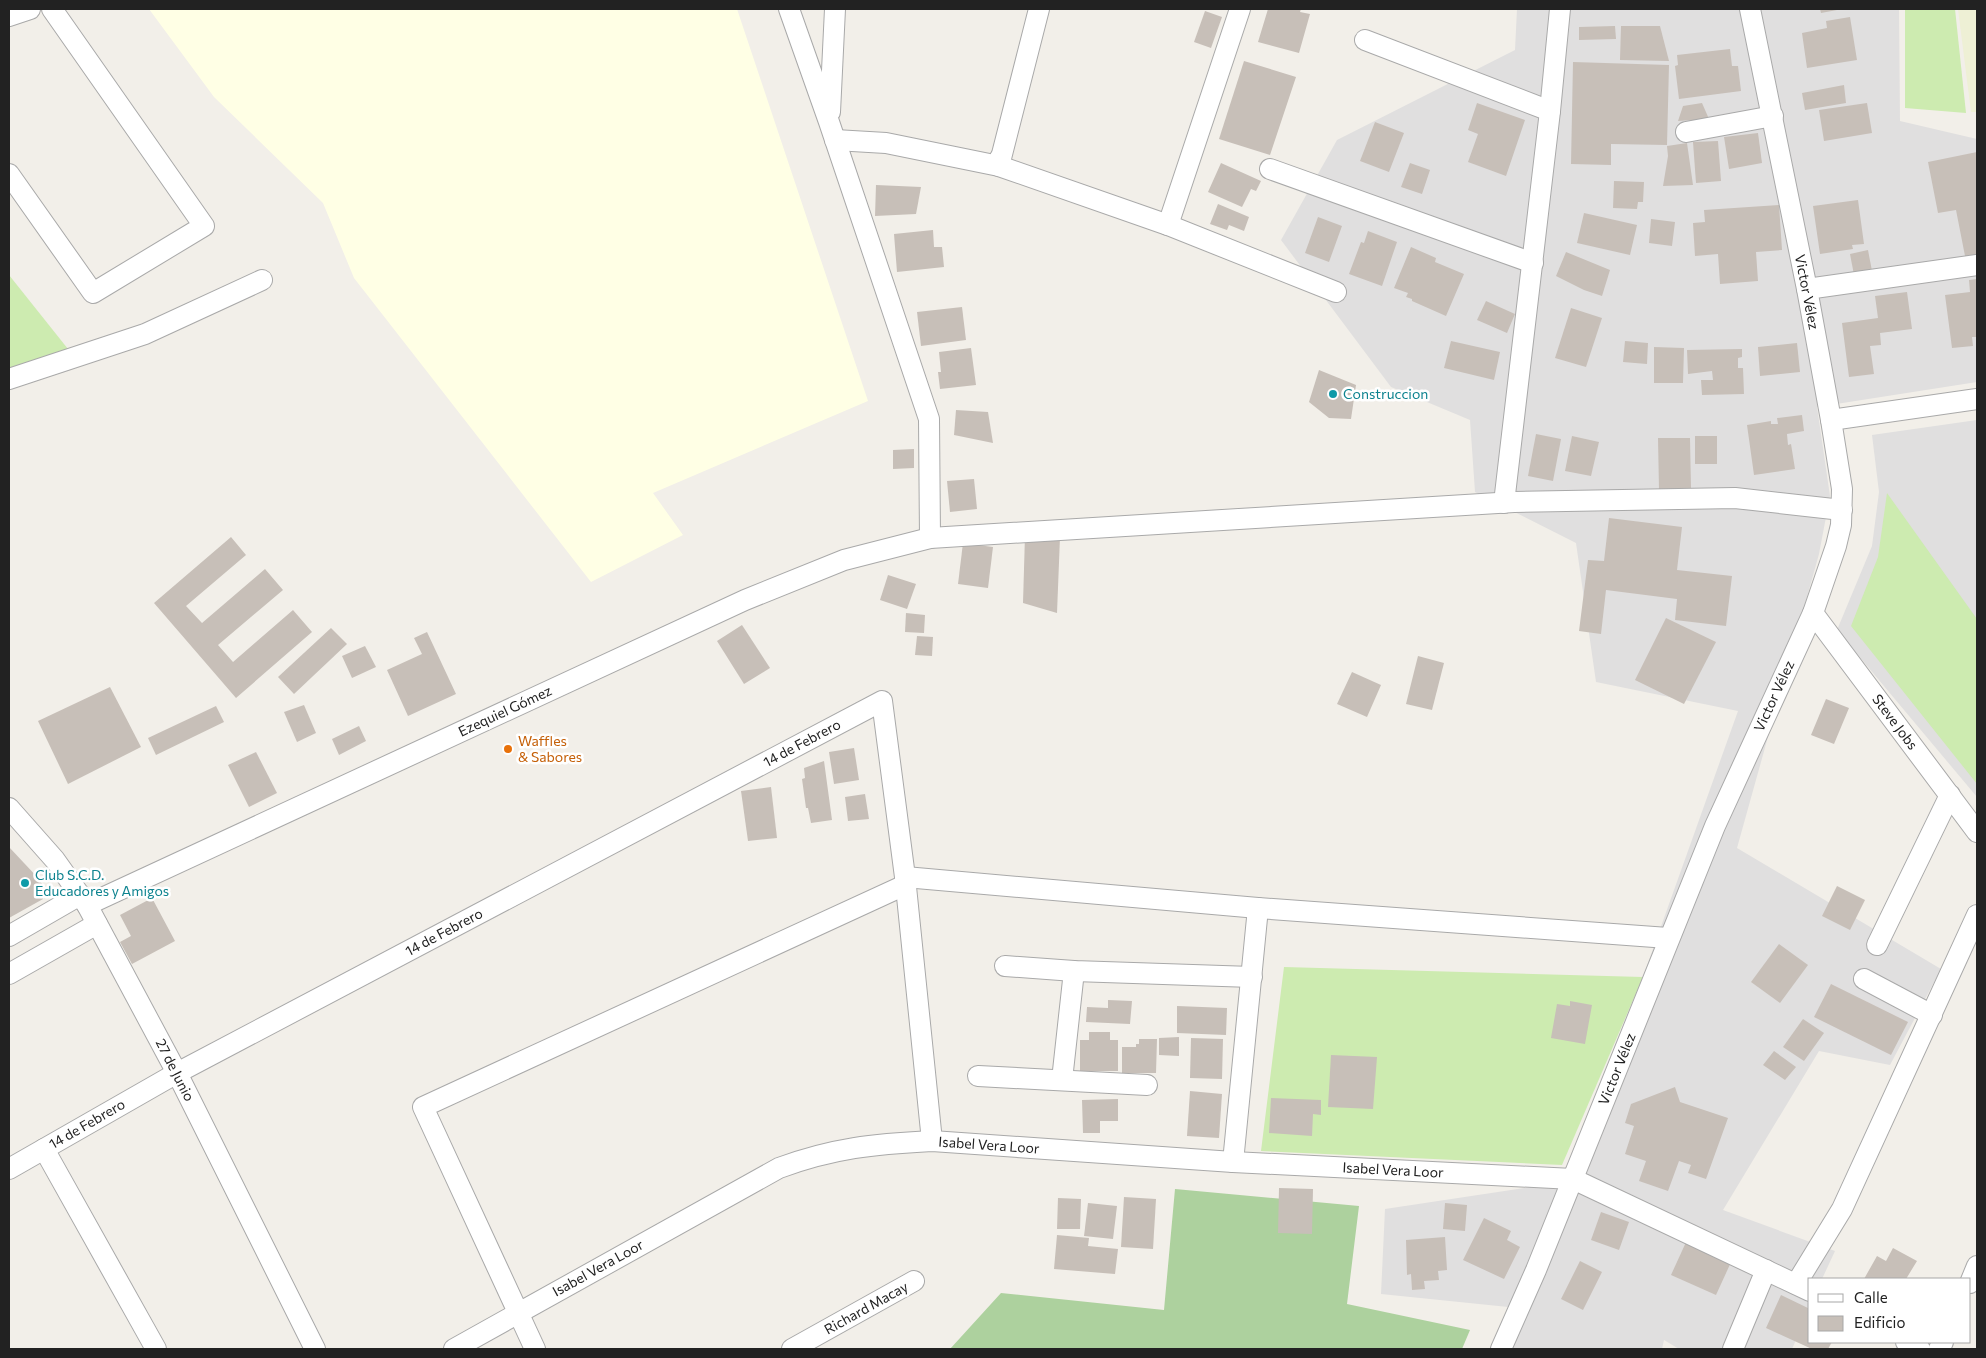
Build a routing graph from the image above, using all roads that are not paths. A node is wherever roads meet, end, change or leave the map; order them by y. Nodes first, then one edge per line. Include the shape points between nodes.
1 (30, 9) edge
2 (52, 9) edge
3 (789, 9) edge
4 (835, 9) edge
5 (1039, 9) edge
6 (1240, 9) edge
7 (1560, 9) edge
8 (1750, 9) edge
9 (9, 16) edge
10 (1365, 40) dead end
11 (1550, 111) junction
12 (1773, 116) junction
13 (832, 131) junction
14 (1686, 132) dead end
15 (999, 162) junction
16 (1270, 169) dead end
17 (9, 174) edge
18 (1168, 225) junction
19 (1533, 263) junction
20 (1977, 265) edge
21 (262, 280) dead end
22 (1808, 290) junction
23 (1336, 292) dead end
24 (9, 379) edge
25 (1977, 399) edge
26 (1830, 420) junction
27 (1504, 503) junction
28 (1842, 510) junction
29 (930, 538) junction
30 (1812, 613) junction
31 (1950, 796) junction
32 (9, 808) edge
33 (1977, 832) edge
34 (905, 881) junction
35 (83, 900) junction
36 (1258, 908) junction
37 (1977, 915) edge
38 (97, 924) junction
39 (9, 936) edge
40 (1668, 938) junction
41 (1877, 944) dead end
42 (1005, 966) dead end
43 (1074, 971) junction
44 (9, 974) edge
45 (1252, 977) junction
46 (1864, 978) dead end
47 (1932, 1015) junction
48 (177, 1073) junction
49 (978, 1076) dead end
50 (1062, 1080) junction
51 (1147, 1085) dead end
52 (932, 1141) junction
53 (44, 1149) junction
54 (1233, 1162) junction
55 (9, 1169) edge
56 (1573, 1179) junction
57 (1977, 1266) edge
58 (1766, 1270) junction
59 (914, 1281) dead end
60 (1971, 1281) edge
61 (1803, 1287) edge
62 (519, 1313) junction
63 (1908, 1343) edge
64 (156, 1349) edge
65 (315, 1349) edge
66 (454, 1349) edge
67 (536, 1349) edge
68 (792, 1349) edge
69 (1501, 1349) edge
70 (1733, 1349) edge
71 (1920, 1349) edge

1 - 9 street
2 - 17 street via 204,226 93,292
3 - 13 street
4 - 13 street
5 - 15 street
6 - 18 street
7 - 11 street
8 - 12 street, Victor Vélez
10 - 11 street
11 - 19 street
12 - 14 street
12 - 22 street, Victor Vélez
13 - 15 street
13 - 29 street via 929,419
15 - 18 street
16 - 19 street
18 - 23 street
19 - 27 street
20 - 22 street
21 - 24 street via 145,334
22 - 26 street, Victor Vélez
25 - 26 street
26 - 28 street, Victor Vélez via 1842,489
27 - 28 street, Ezequiel Gómez via 1735,498
27 - 29 street, Ezequiel Gómez
28 - 30 street, Victor Vélez via 1836,546
29 - 35 street, Ezequiel Gómez via 844,560 745,600
30 - 31 street, Steve Jobs
30 - 40 street, Victor Vélez
31 - 33 street, Steve Jobs
31 - 41 street
32 - 35 street, 27 de Junio via 56,860
34 - 36 street
34 - 48 street, 14 de Febrero via 882,701
34 - 52 street
34 - 62 street via 423,1107
35 - 38 street, 27 de Junio
35 - 39 street, Ezequiel Gómez
36 - 40 street
36 - 45 street
37 - 47 street
38 - 44 street
38 - 48 street, 27 de Junio
40 - 56 street, Victor Vélez
42 - 43 street
43 - 45 street
43 - 50 street
45 - 54 street
46 - 47 street
47 - 61 street
48 - 53 street, 14 de Febrero
48 - 65 street, 27 de Junio
49 - 50 street
50 - 51 street
52 - 54 street, Isabel Vera Loor
52 - 62 street, Isabel Vera Loor via 846,1148 779,1168
53 - 55 street, 14 de Febrero
53 - 64 street
54 - 56 street, Isabel Vera Loor
56 - 58 street
56 - 69 street, Victor Vélez
57 - 60 street
58 - 61 street
58 - 70 street
59 - 68 street, Richard Macay
62 - 66 street, Isabel Vera Loor
62 - 67 street
63 - 71 street

